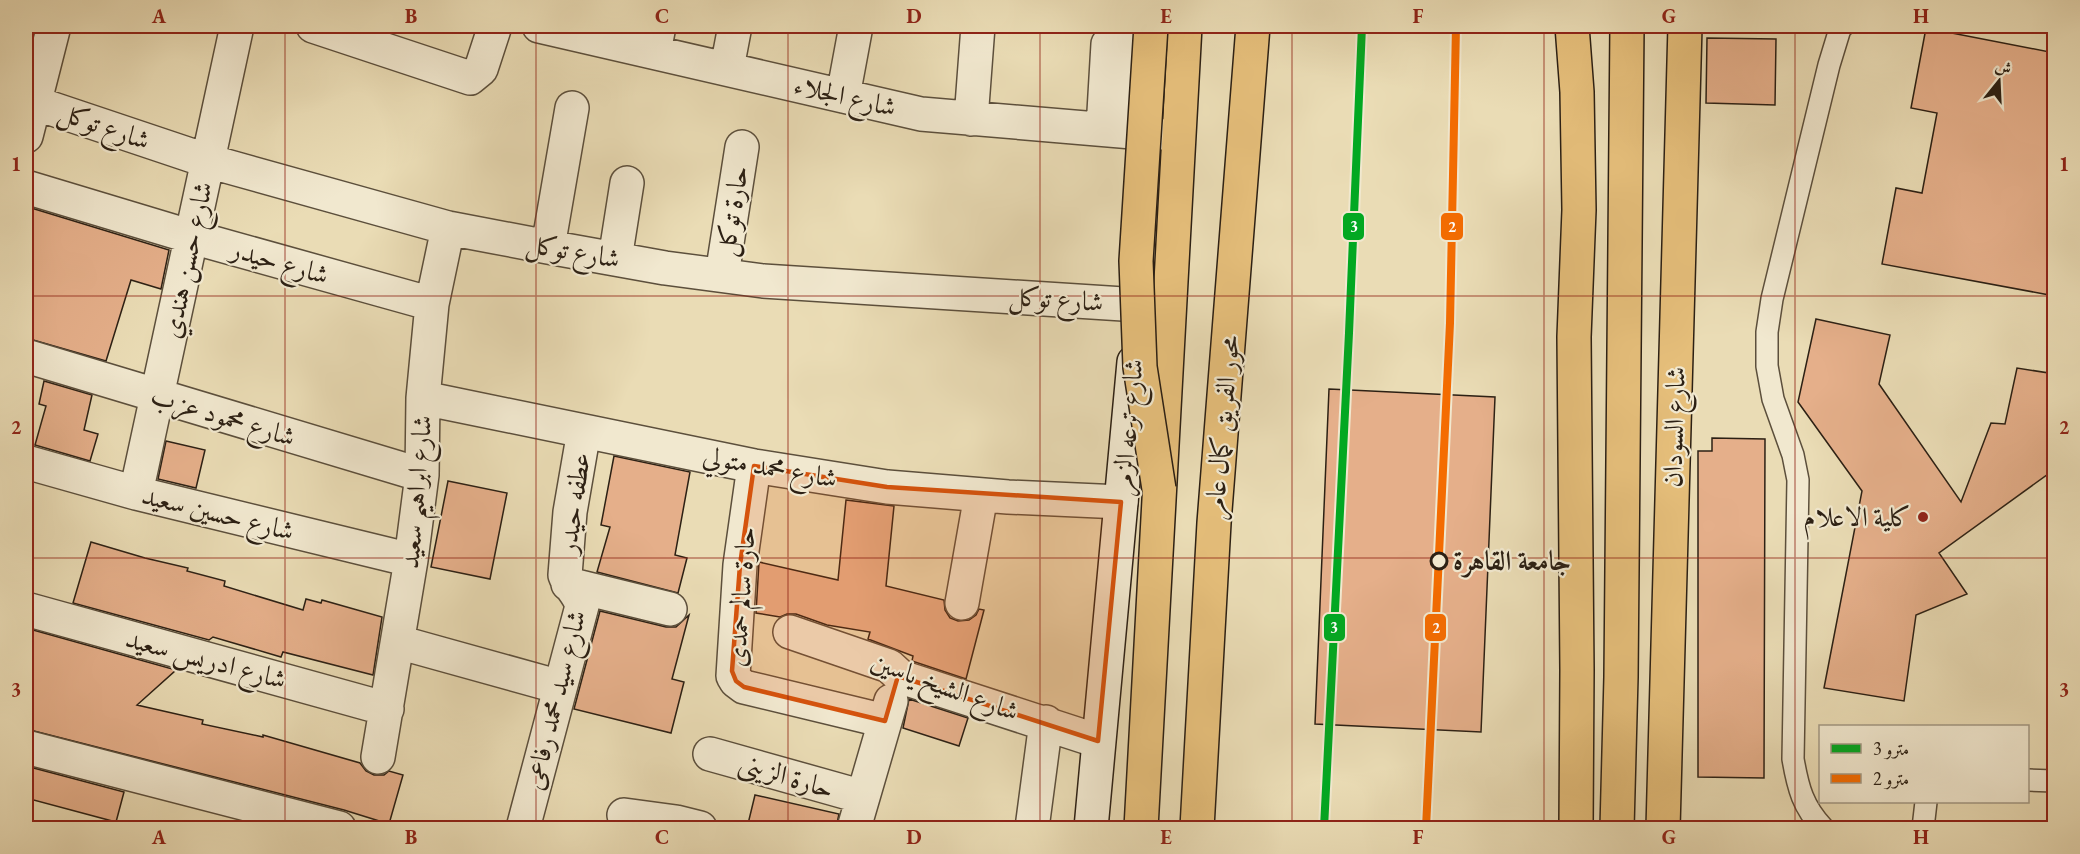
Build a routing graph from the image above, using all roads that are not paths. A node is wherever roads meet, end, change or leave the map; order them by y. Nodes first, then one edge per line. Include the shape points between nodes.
1 (54, 26) edge
2 (237, 26) edge
3 (313, 26) edge
4 (495, 26) edge
5 (539, 26) edge
6 (735, 26) edge
7 (856, 26) edge
8 (978, 26) edge
9 (1151, 26) edge
10 (1162, 26) edge
11 (1185, 26) edge
12 (1253, 26) edge
13 (1572, 26) edge
14 (1627, 26) edge
15 (1685, 26) edge
16 (1843, 26) edge
17 (582, 30) edge
18 (1117, 35) edge
19 (656, 39) edge
20 (727, 68) junction
21 (843, 96) junction
22 (30, 101) edge
23 (573, 108) dead end
24 (971, 119) junction
25 (1131, 131) junction
26 (26, 136) edge
27 (742, 147) dead end
28 (208, 161) junction
29 (627, 183) dead end
30 (26, 187) edge
31 (448, 228) junction
32 (192, 237) junction
33 (548, 247) junction
34 (615, 259) junction
35 (723, 275) junction
36 (432, 304) junction
37 (1139, 305) junction
38 (26, 356) edge
39 (157, 396) junction
40 (423, 398) junction
41 (584, 431) junction
42 (26, 462) edge
43 (754, 466) junction
44 (422, 476) junction
45 (1159, 489) junction
46 (136, 493) junction
47 (981, 495) junction
48 (1120, 502) junction
49 (411, 560) junction
50 (567, 580) junction
51 (962, 603) dead end
52 (26, 609) edge
53 (670, 609) dead end
54 (790, 632) dead end
55 (398, 642) junction
56 (898, 674) junction
57 (560, 687) junction
58 (387, 709) junction
59 (885, 720) junction
60 (1046, 722) junction
61 (1098, 741) junction
62 (26, 747) edge
63 (710, 754) dead end
64 (378, 757) dead end
65 (2029, 780) edge
66 (2055, 781) edge
67 (863, 797) junction
68 (1926, 803) edge
69 (624, 815) dead end
70 (339, 828) edge
71 (524, 828) edge
72 (700, 828) edge
73 (854, 828) edge
74 (1032, 828) edge
75 (1091, 828) edge
76 (1141, 828) edge
77 (1197, 828) edge
78 (1576, 828) edge
79 (1617, 828) edge
80 (1663, 828) edge
81 (1823, 828) edge
82 (1923, 828) edge

1 - 22 street
2 - 28 street, شارع حسن هندي
3 - 4 street via 470,78 481,69
5 - 17 street, شارع الجلاء
6 - 20 street
7 - 21 street
8 - 24 street
9 - 45 main road, bridge via 1136,296 1140,367
10 - 25 street, شارع ترعه الزمر
11 - 45 main road, bridge
12 - 77 main road, محور الفريق كمال عامر via 1214,523
13 - 78 main road via 1579,210 1574,337
14 - 79 main road, شارع السودان
15 - 80 main road, شارع السودان
16 - 81 lane via 1829,65 1767,332 1767,366 1773,399 1791,447 1798,480 1793,759 1798,786 1810,815
17 - 19 street, شارع الجلاء
18 - 25 street
19 - 20 street, شارع الجلاء
20 - 21 street, شارع الجلاء
21 - 24 street, شارع الجلاء via 921,114
22 - 26 street
22 - 28 street, شارع توكل
23 - 33 street
24 - 25 street, شارع الجلاء
25 - 37 street, شارع ترعه الزمر
27 - 35 street, حارة توكل
28 - 31 street, شارع توكل
28 - 32 street, شارع حسن هندي
29 - 34 street
30 - 32 street, شارع حيدر
31 - 33 street, شارع توكل
31 - 36 street, شارع ابراهيم سعيد
32 - 36 street, شارع حيدر
32 - 39 street, شارع حسن هندي
33 - 34 street, شارع توكل
34 - 35 street, شارع توكل
35 - 37 street, شارع توكل
36 - 40 street, شارع ابراهيم سعيد
37 - 48 street, شارع ترعه الزمر
38 - 39 street, شارع محمود عزب
39 - 44 street, شارع محمود عزب
39 - 46 street, شارع حسن هندي
40 - 41 street, شارع محمد متولي
40 - 44 street, شارع ابراهيم سعيد
41 - 43 street, شارع محمد متولي
41 - 50 street, عطفه حيدر via 570,512
42 - 46 street, شارع حسين سعيد
43 - 47 street, شارع محمد متولي via 887,487
43 - 59 street, حارة سالم حمدى via 740,565 733,676 744,687
44 - 49 street, شارع ابراهيم سعيد
45 - 76 main road
46 - 49 street, شارع حسين سعيد
47 - 48 street, شارع محمد متولي
47 - 51 street
48 - 61 street, شارع ترعه الزمر
49 - 55 street, شارع ابراهيم سعيد
50 - 53 street
50 - 57 street, شارع سيد محمد رفاعى via 582,606
52 - 58 street, شارع ادريس سعيد
54 - 56 street, شارع الشيخ ياسين via 890,666
55 - 57 street
55 - 58 street, شارع ابراهيم سعيد
56 - 59 street
56 - 60 street, شارع الشيخ ياسين
57 - 71 street, شارع سيد محمد رفاعى
58 - 64 street, شارع ابراهيم سعيد
59 - 67 street
60 - 61 street, شارع الشيخ ياسين
60 - 74 street
61 - 75 street, شارع ترعه الزمر
62 - 70 street
63 - 67 street, حارة الزينى
65 - 66 lane
67 - 73 street
68 - 82 lane
69 - 72 street

